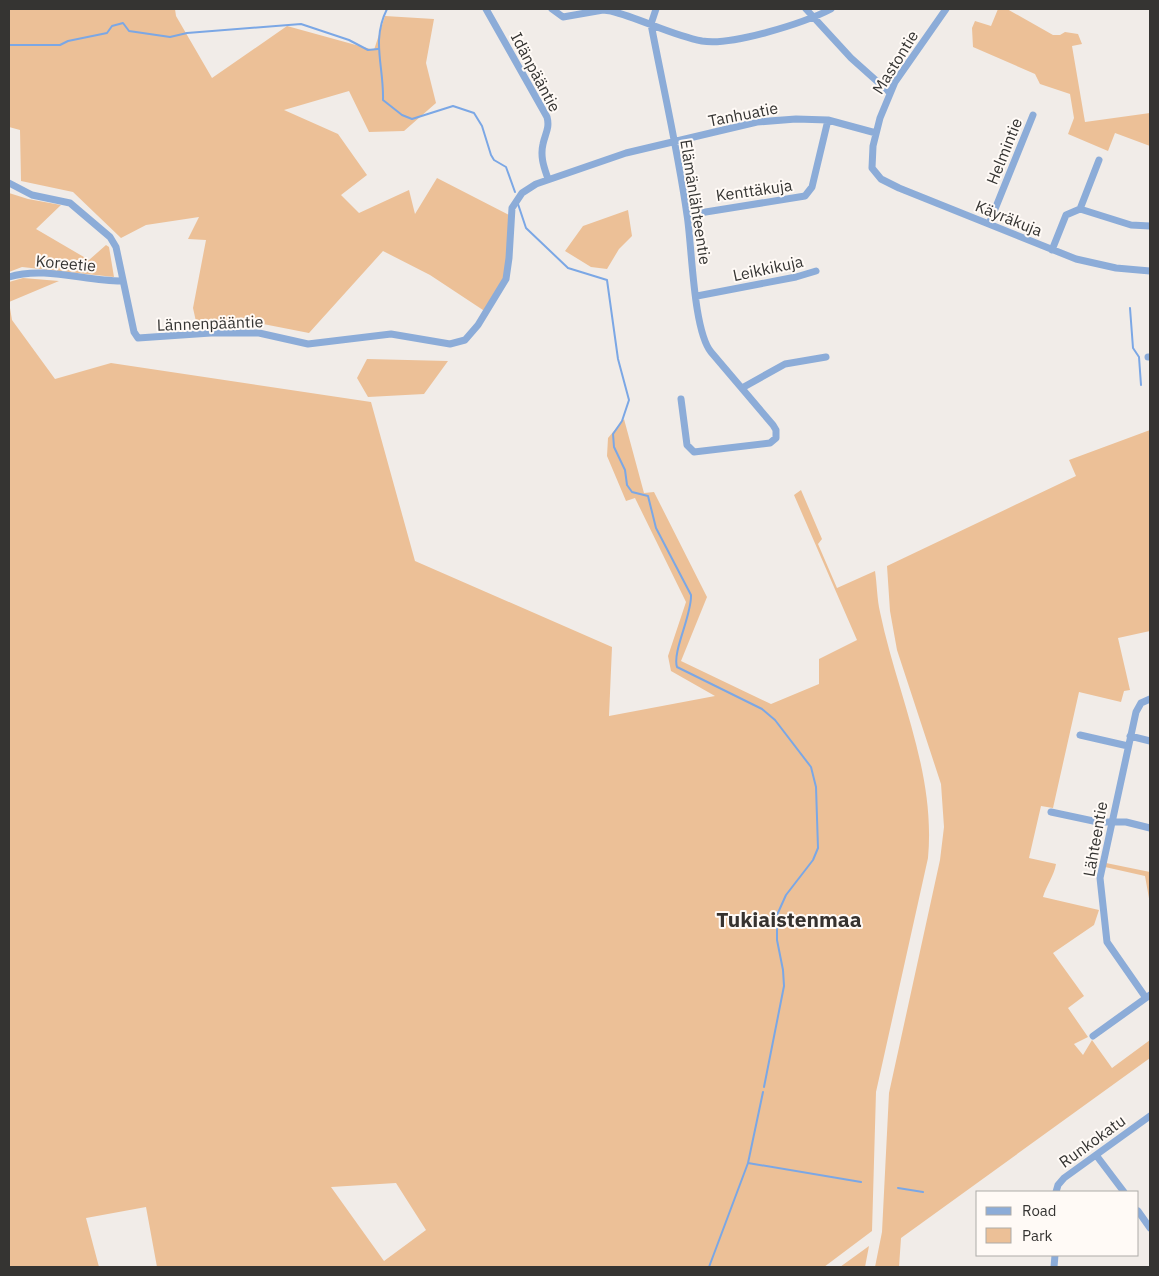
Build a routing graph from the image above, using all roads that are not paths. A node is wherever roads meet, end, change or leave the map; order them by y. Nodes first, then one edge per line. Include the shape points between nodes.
1 (486, 9) edge
2 (552, 9) edge
3 (656, 9) edge
4 (806, 9) edge
5 (832, 9) edge
6 (946, 9) edge
7 (814, 18) junction
8 (651, 24) junction
9 (889, 92) junction
10 (1033, 116) dead end
11 (828, 120) junction
12 (876, 133) junction
13 (674, 143) junction
14 (1098, 160) dead end
15 (872, 163) joint
16 (548, 179) junction
17 (9, 183) edge
18 (512, 208) joint
19 (1080, 209) junction
20 (687, 214) junction
21 (989, 224) junction
22 (1150, 226) edge
23 (1052, 250) junction
24 (816, 271) dead end
25 (1150, 271) edge
26 (9, 277) edge
27 (121, 281) junction
28 (697, 296) junction
29 (826, 357) dead end
30 (742, 388) junction
31 (681, 400) dead end
32 (1150, 699) edge
33 (1080, 735) dead end
34 (1130, 736) junction
35 (1150, 741) edge
36 (1128, 746) junction
37 (1051, 812) dead end
38 (1111, 821) junction
39 (1150, 828) edge
40 (1148, 996) edge
41 (1093, 1036) dead end
42 (1150, 1116) edge
43 (1096, 1155) junction
44 (1056, 1191) edge
45 (1123, 1191) edge
46 (1139, 1213) edge
47 (1150, 1228) edge

1 - 16 street, Idänpääntie via 547,117 542,159
2 - 8 street via 563,17 611,11
3 - 8 street, Elämänlähteentie
4 - 7 street
5 - 7 street
6 - 9 street, Mastontie
7 - 8 street via 719,42 701,41
7 - 9 street
8 - 13 street, Elämänlähteentie
9 - 12 street, Mastontie
10 - 21 street, Helmintie
11 - 12 street, Tanhuatie
11 - 13 street, Tanhuatie via 757,122
11 - 20 street, Kenttäkuja via 812,187 805,196
12 - 15 street, Mastontie
13 - 16 street, Tanhuatie via 626,153
13 - 20 street, Elämänlähteentie
14 - 19 street
15 - 21 street, Käyräkuja via 876,174 887,182
16 - 18 street, Tanhuatie via 522,193
17 - 27 street via 32,195 57,199 77,208 110,237 116,247
18 - 27 street, Lännenpääntie via 506,279 478,325 465,340 450,344 391,334 308,344 259,333 138,338
19 - 22 street via 1131,225
19 - 23 street via 1066,216
20 - 28 street, Elämänlähteentie
21 - 23 street, Käyräkuja
23 - 25 street, Käyräkuja via 1101,265
24 - 28 street, Leikkikuja
26 - 27 street, Koreetie via 36,273
28 - 30 street, Elämänlähteentie via 703,338
29 - 30 street via 785,364
30 - 31 street, Elämänlähteentie via 775,427 776,436 772,442 694,452 686,445
32 - 34 street, Lähteentie via 1138,705
33 - 36 street
34 - 35 street
34 - 36 street, Lähteentie
36 - 38 street, Lähteentie
37 - 38 street via 1098,822
38 - 39 street
38 - 40 street, Lähteentie via 1100,874 1105,934 1112,949
40 - 41 street
42 - 43 street, Runkokatu
43 - 44 street, Runkokatu via 1064,1178
43 - 45 street
46 - 47 street

